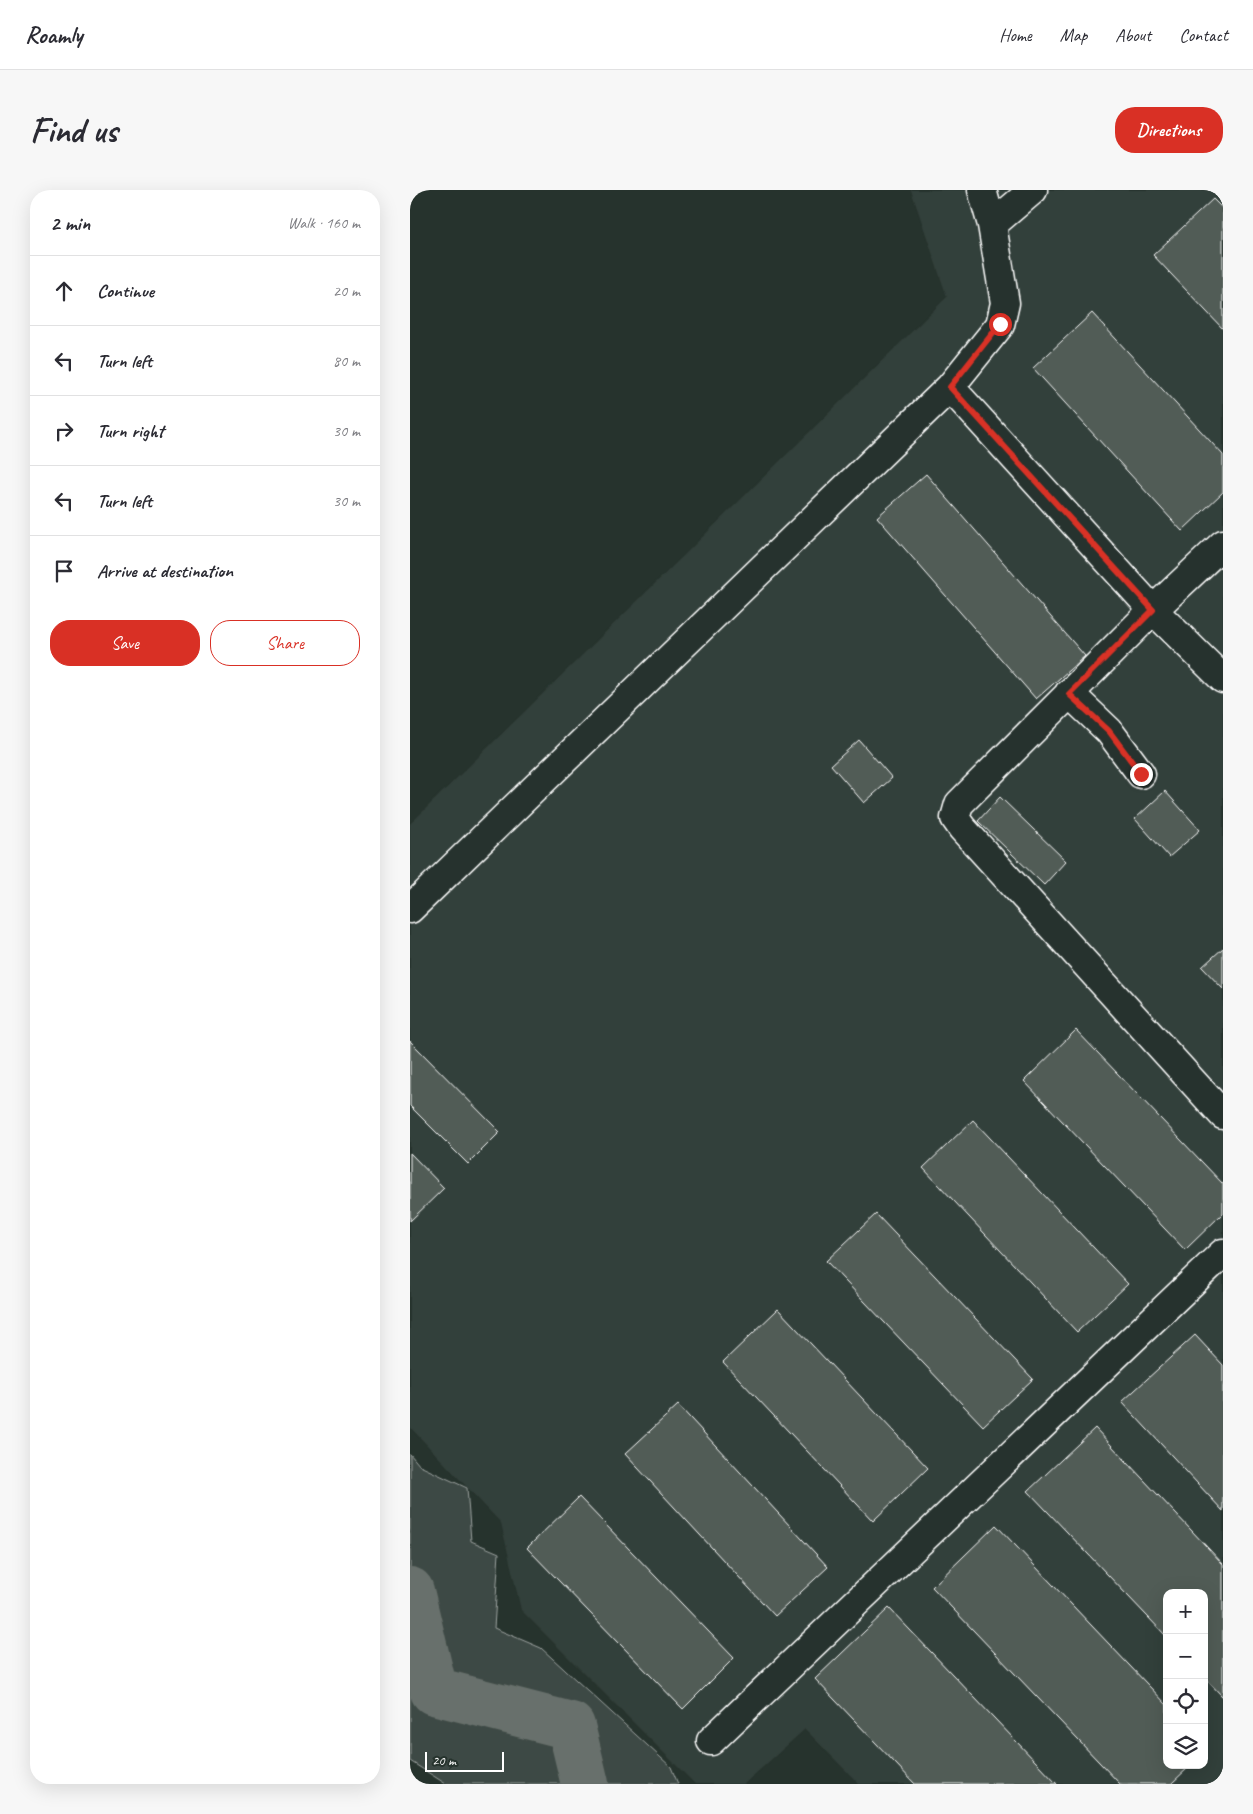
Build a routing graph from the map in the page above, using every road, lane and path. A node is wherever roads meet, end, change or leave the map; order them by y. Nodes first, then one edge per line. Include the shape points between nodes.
1 (982, 190) edge
2 (1033, 190) edge
3 (992, 225) junction
4 (950, 387) junction
5 (1223, 544) edge
6 (1153, 610) junction
7 (1223, 679) edge
8 (1069, 694) junction
9 (1141, 774) dead end
10 (410, 908) edge
11 (1223, 1116) edge
12 (1223, 1253) edge
13 (711, 1740) dead end

1 - 3 lane
2 - 3 lane
3 - 4 lane via 1005,303 1000,324
4 - 6 lane
4 - 10 lane
5 - 6 lane
6 - 7 lane
6 - 8 lane
8 - 9 lane via 1109,731
8 - 11 lane via 958,804 955,818
12 - 13 lane

